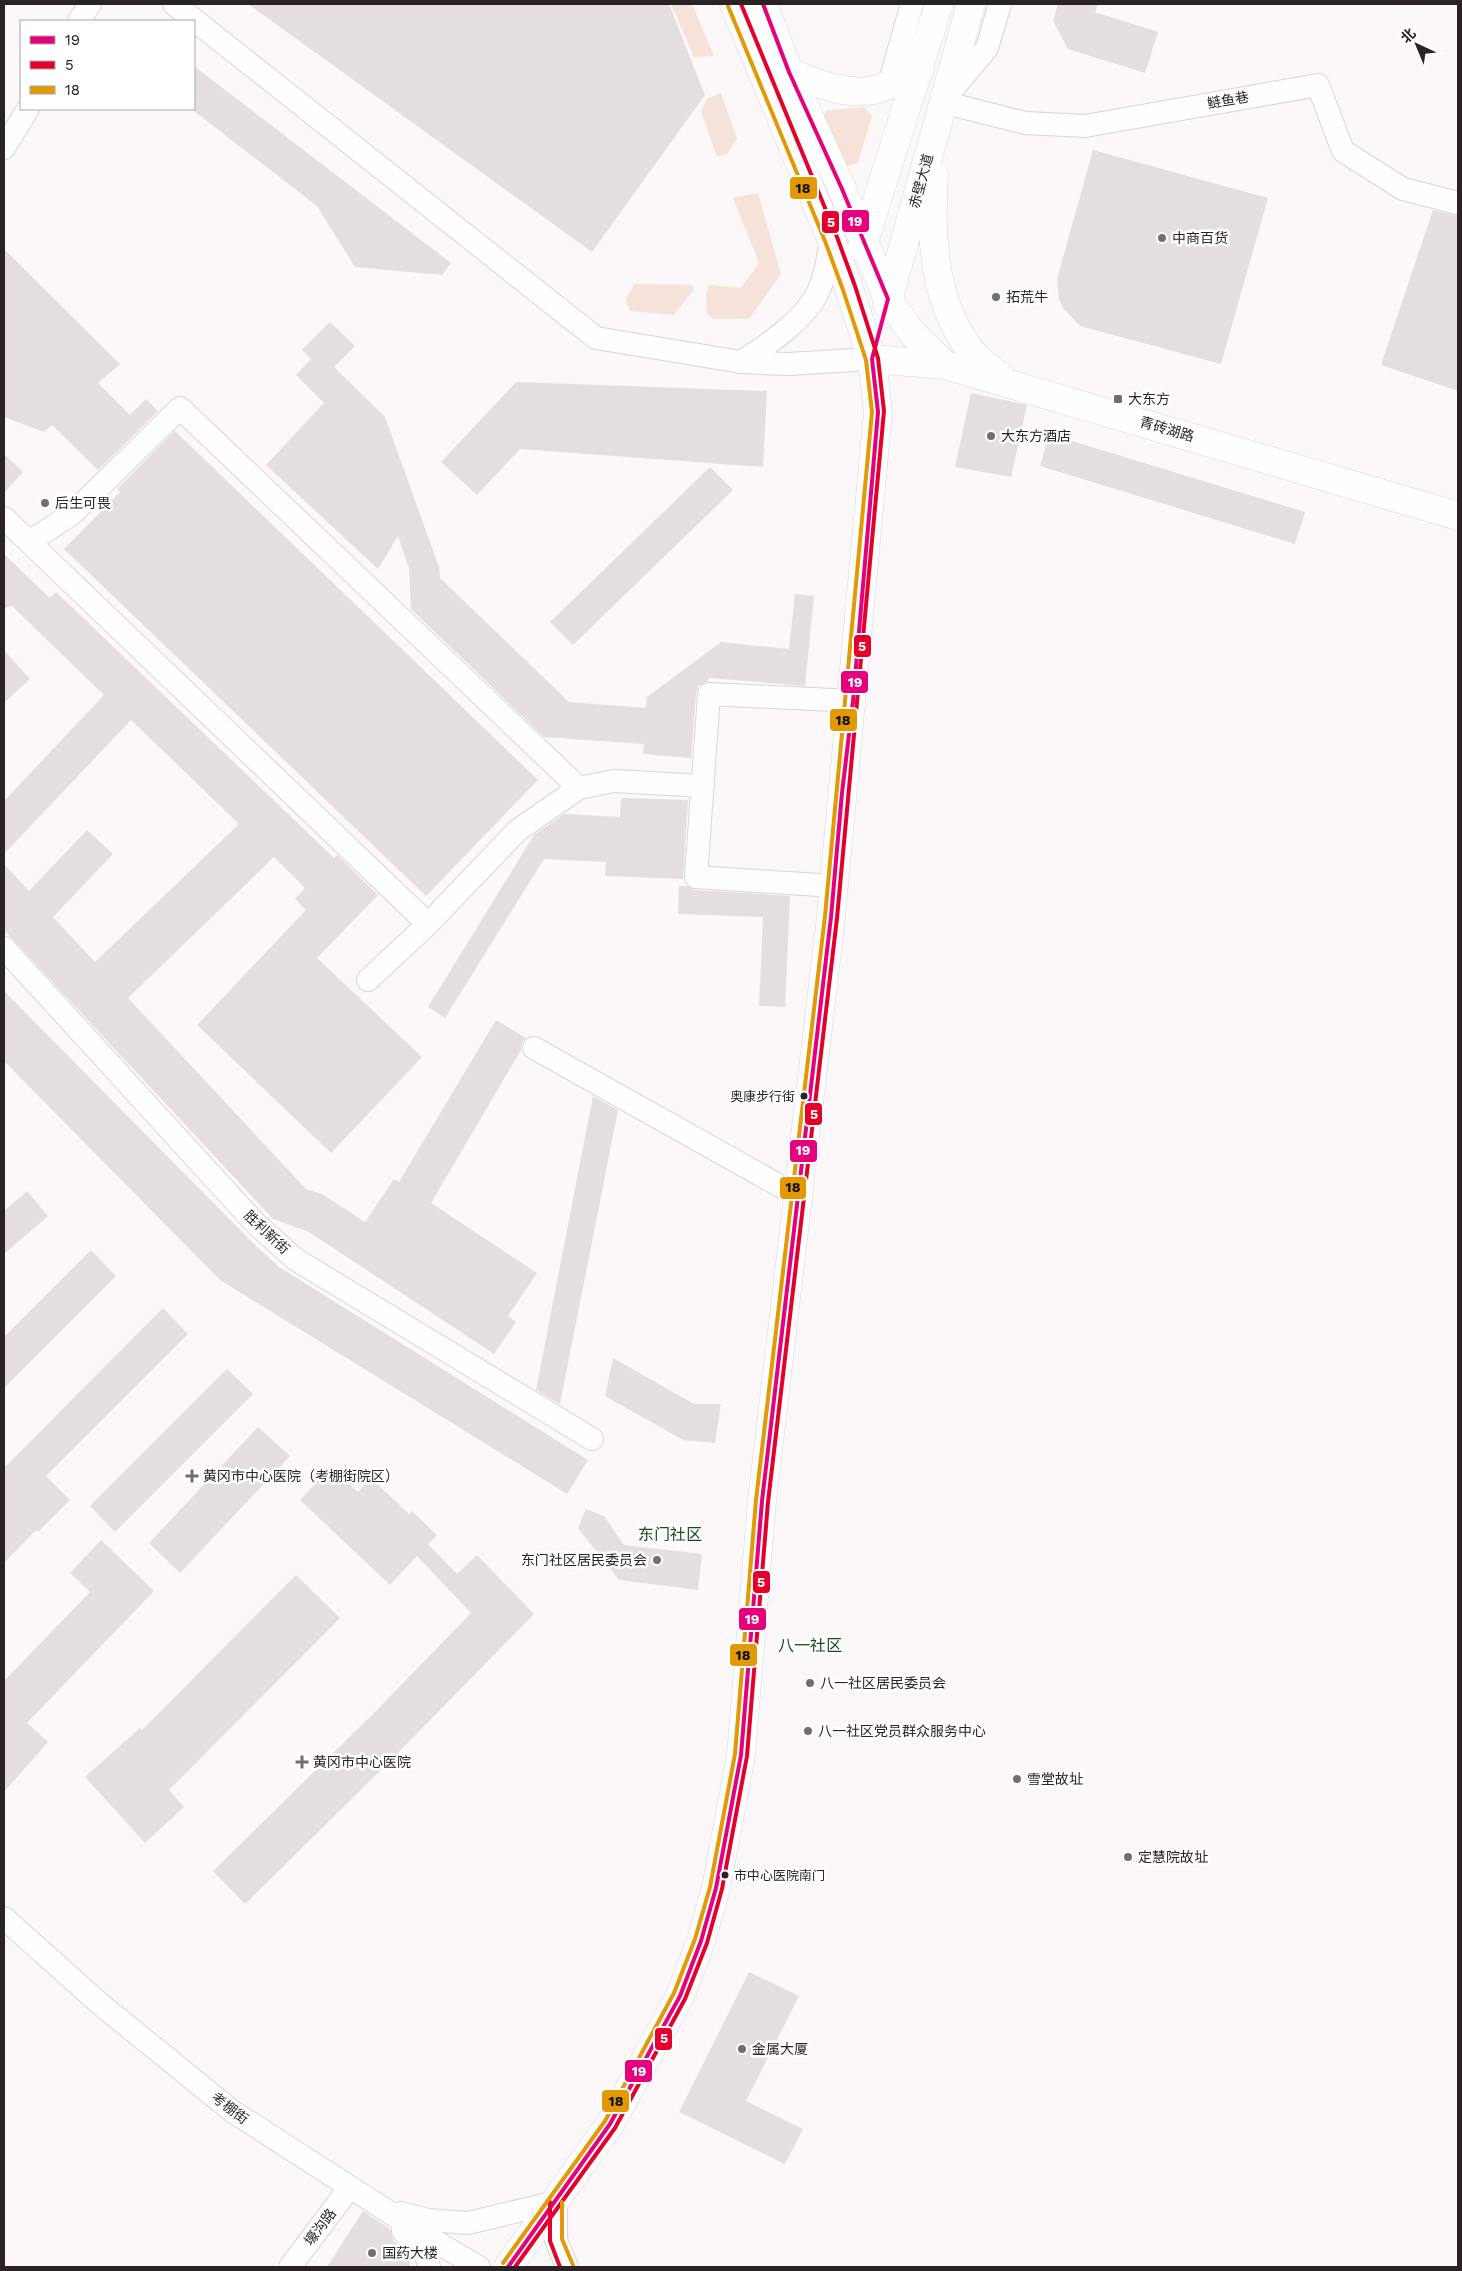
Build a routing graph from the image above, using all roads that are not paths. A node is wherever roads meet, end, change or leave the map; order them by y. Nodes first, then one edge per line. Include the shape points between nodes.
1 (90, 4) edge
2 (174, 4) edge
3 (734, 4) edge
4 (763, 4) edge
5 (912, 4) edge
6 (939, 4) edge
7 (971, 4) edge
8 (1000, 4) edge
9 (80, 20) edge
10 (194, 20) edge
11 (195, 21) edge
12 (920, 70) junction
13 (789, 72) junction
14 (889, 84) junction
15 (27, 110) edge
16 (940, 112) junction
17 (4, 148) edge
18 (1458, 203) edge
19 (831, 239) junction
20 (864, 241) junction
21 (849, 288) junction
22 (888, 299) junction
23 (872, 359) junction
24 (742, 362) junction
25 (945, 365) junction
26 (1008, 383) junction
27 (1458, 516) edge
28 (4, 518) edge
29 (29, 542) junction
30 (853, 701) junction
31 (703, 786) junction
32 (579, 788) junction
33 (834, 886) junction
34 (428, 924) junction
35 (4, 948) edge
36 (368, 980) dead end
37 (534, 1048) dead end
38 (798, 1196) junction
39 (592, 1439) dead end
40 (4, 1918) edge
41 (350, 2187) junction
42 (556, 2202) junction
43 (380, 2207) junction
44 (290, 2267) edge
45 (429, 2267) edge
46 (479, 2267) edge
47 (508, 2267) edge
48 (567, 2267) edge

1 - 9 street
2 - 10 street
3 - 19 main road
4 - 13 main road
5 - 14 street
6 - 12 main road
7 - 16 main road, 赤壁大道
8 - 16 street via 987,48
11 - 24 street via 596,338
12 - 14 main road
12 - 20 main road
13 - 14 main road via 824,87 855,91 882,88
13 - 20 main road
15 - 17 street
16 - 18 street, 鲢鱼巷 via 1025,123 1084,126 1318,84 1343,151 1403,189
16 - 22 main road, 赤壁大道
16 - 26 main road via 932,212 938,281 956,328 978,359
19 - 21 main road
19 - 24 street via 827,268 818,294 797,320
20 - 21 main road
20 - 22 main road
21 - 23 main road
22 - 23 main road, 赤壁大道
22 - 25 main road via 912,333
23 - 24 street via 788,364
23 - 25 main road, 青砖湖路
23 - 30 main road via 878,412
25 - 26 main road, 青砖湖路
26 - 27 main road, 青砖湖路
28 - 29 street
29 - 32 street via 72,514 180,408
29 - 34 street
30 - 31 street via 709,694
30 - 33 main road
31 - 32 street via 614,781
31 - 33 street via 696,878
32 - 34 street via 518,830
33 - 38 main road
34 - 36 street
35 - 39 street, 胜利新街 via 256,1224 295,1259
37 - 38 street
38 - 42 main road via 762,1501 741,1755 716,1888 701,1942 680,1996 610,2124
40 - 41 street, 考棚街 via 99,2003 232,2111
41 - 43 street, 考棚街
41 - 44 street, 壕沟路
42 - 43 street via 468,2223 428,2220
42 - 47 main road
42 - 48 street via 556,2240
43 - 45 street via 426,2255
43 - 46 street, 考棚街

